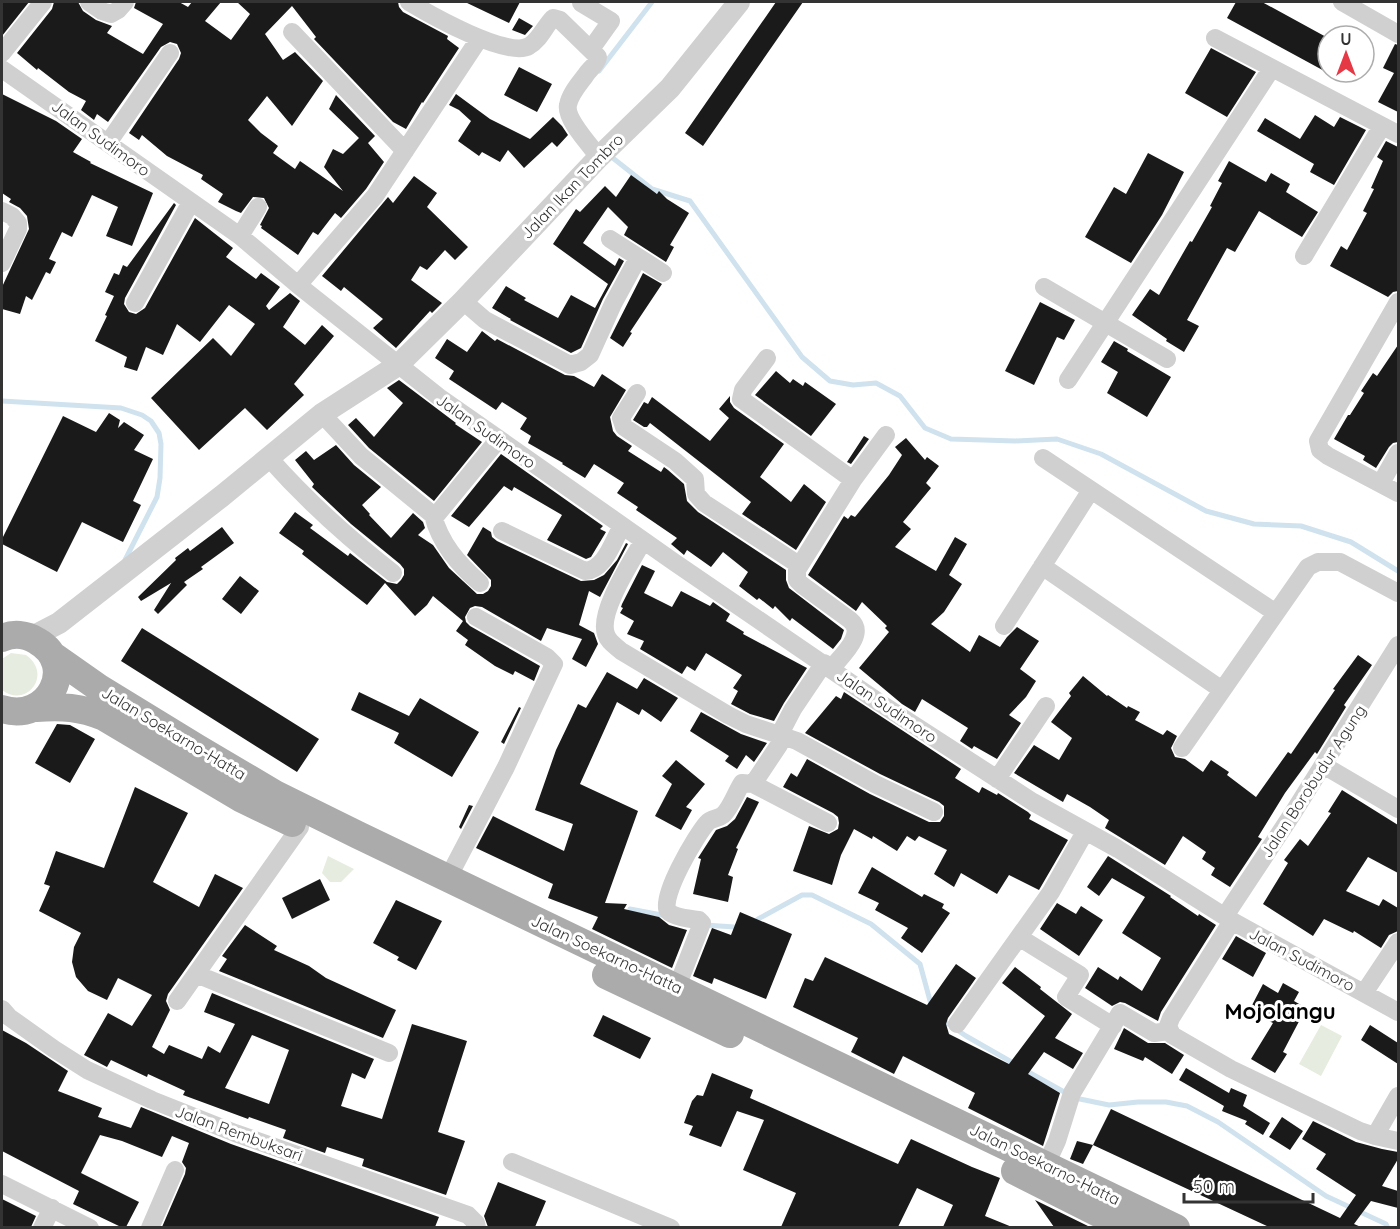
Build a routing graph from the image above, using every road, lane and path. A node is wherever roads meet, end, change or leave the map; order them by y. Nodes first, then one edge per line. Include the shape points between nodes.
1 (43, 2) edge
2 (89, 2) edge
3 (125, 2) edge
4 (409, 2) edge
5 (582, 2) edge
6 (739, 2) edge
7 (1342, 2) edge
8 (292, 32) dead end
9 (1398, 34) edge
10 (1215, 38) dead end
11 (479, 39) junction
12 (591, 49) junction
13 (2, 53) edge
14 (170, 53) dead end
15 (1272, 68) junction
16 (2, 69) edge
17 (1382, 126) junction
18 (1398, 135) edge
19 (108, 142) junction
20 (405, 151) junction
21 (598, 157) junction
22 (191, 202) junction
23 (258, 207) dead end
24 (2, 211) edge
25 (240, 236) junction
26 (610, 239) dead end
27 (1304, 256) dead end
28 (638, 258) junction
29 (2, 263) edge
30 (663, 273) dead end
31 (298, 285) junction
32 (1044, 287) dead end
33 (463, 301) junction
34 (1398, 302) edge
35 (135, 303) dead end
36 (1105, 322) junction
37 (767, 358) dead end
38 (1167, 358) dead end
39 (398, 364) junction
40 (1068, 380) dead end
41 (637, 393) dead end
42 (322, 414) junction
43 (886, 435) dead end
44 (498, 440) junction
45 (1398, 453) edge
46 (269, 458) junction
47 (1043, 458) dead end
48 (853, 480) junction
49 (1381, 483) junction
50 (1091, 490) junction
51 (1398, 493) edge
52 (434, 518) junction
53 (622, 526) junction
54 (502, 531) dead end
55 (643, 541) junction
56 (799, 565) junction
57 (1042, 566) junction
58 (393, 573) dead end
59 (480, 583) dead end
60 (1398, 593) edge
61 (1276, 613) junction
62 (476, 617) dead end
63 (1004, 626) dead end
64 (20, 638) edge
65 (1398, 645) edge
66 (827, 666) junction
67 (1222, 690) junction
68 (1046, 705) dead end
69 (14, 712) edge
70 (781, 736) junction
71 (1182, 748) dead end
72 (1323, 765) junction
73 (997, 779) junction
74 (753, 784) junction
75 (1398, 809) edge
76 (934, 813) dead end
77 (828, 823) dead end
78 (300, 827) junction
79 (1085, 832) junction
80 (448, 878) junction
81 (1228, 919) junction
82 (1020, 938) junction
83 (1398, 942) edge
84 (196, 974) junction
85 (677, 987) junction
86 (1364, 993) junction
87 (177, 1001) dead end
88 (1398, 1012) edge
89 (4, 1013) edge
90 (1117, 1019) junction
91 (957, 1024) dead end
92 (1169, 1031) junction
93 (389, 1053) dead end
94 (845, 1079) junction
95 (1398, 1096) edge
96 (1375, 1136) junction
97 (1398, 1141) edge
98 (512, 1162) dead end
99 (1046, 1165) junction
100 (175, 1170) dead end
101 (2, 1184) edge
102 (52, 1208) junction
103 (42, 1227) edge
104 (90, 1227) edge
105 (150, 1227) edge
106 (477, 1227) edge
107 (671, 1227) edge
108 (1128, 1227) edge
109 (1176, 1227) edge

1 - 13 street
2 - 3 street via 111,14
4 - 11 street
5 - 12 street via 611,21
6 - 21 street, Jalan Ikan Tombro via 670,88
7 - 9 street
8 - 20 street
10 - 15 street
11 - 12 street via 525,48 556,18
11 - 20 street
12 - 21 street via 598,60 570,97 567,107
14 - 19 street
15 - 17 street
15 - 36 street
16 - 19 street, Jalan Sudimoro
17 - 18 street
17 - 27 street
19 - 22 street, Jalan Sudimoro
20 - 31 street via 379,190
21 - 33 street, Jalan Ikan Tombro
22 - 25 street, Jalan Sudimoro
22 - 35 street
23 - 25 street
24 - 29 street via 18,223
25 - 31 street, Jalan Sudimoro
26 - 28 street
28 - 30 street
28 - 33 street via 590,355 577,364 570,364 485,320
31 - 39 street, Jalan Sudimoro
32 - 36 street
33 - 39 street, Jalan Ikan Tombro
34 - 49 street via 1318,441 1323,452
36 - 38 street
36 - 40 street
37 - 48 street via 743,390 741,399
39 - 42 street
39 - 44 street, Jalan Sudimoro
41 - 56 street via 621,418 624,427 695,479 696,494 704,503
42 - 46 street
42 - 52 street via 361,456
43 - 48 street
44 - 52 street
44 - 53 street, Jalan Sudimoro
45 - 49 street
46 - 58 street via 305,499
46 - 64 street via 59,623
47 - 50 street
48 - 56 street
49 - 51 street
50 - 57 street
50 - 61 street
52 - 59 street via 449,550
53 - 54 street via 600,565 590,571
53 - 55 street, Jalan Sudimoro
55 - 66 street, Jalan Sudimoro
55 - 70 street via 605,615 609,641 728,715
56 - 66 street via 799,582 856,627 856,637
57 - 63 street
57 - 67 street
60 - 61 street via 1340,562 1318,562 1308,567
61 - 67 street
62 - 80 street via 554,664
64 - 69 main road, Jalan Soekarno-Hatta via 56,674 51,693
64 - 80 main road, Jalan Soekarno-Hatta via 275,794
65 - 72 street, Jalan Borobudur Agung
66 - 70 street via 793,709
66 - 73 street, Jalan Sudimoro
67 - 71 street
68 - 73 street
69 - 78 main road, Jalan Soekarno-Hatta via 62,706 104,717 242,799
70 - 74 street
70 - 76 street
72 - 75 street
72 - 81 street, Jalan Borobudur Agung
73 - 79 street, Jalan Sudimoro
74 - 77 street
74 - 85 street via 742,783 724,814 709,821 690,847 666,902 668,911 699,920 701,926
78 - 84 street
78 - 94 main road, Jalan Soekarno-Hatta
79 - 81 street, Jalan Sudimoro
79 - 82 street
80 - 85 main road, Jalan Soekarno-Hatta
81 - 86 street, Jalan Sudimoro
81 - 92 street, Jalan Borobudur Agung via 1171,1018
82 - 90 street via 1080,975 1066,997
82 - 91 street
83 - 86 street
84 - 87 street
84 - 93 street
85 - 94 main road, Jalan Soekarno-Hatta
86 - 88 street, Jalan Sudimoro
89 - 106 street, Jalan Rembuksari via 87,1070 152,1100 468,1215
90 - 92 street via 1154,1033
90 - 99 street via 1071,1097
92 - 96 street via 1231,1068
94 - 99 main road, Jalan Soekarno-Hatta
94 - 108 main road, Jalan Soekarno-Hatta
95 - 96 street
96 - 97 street
98 - 107 street
99 - 109 main road, Jalan Soekarno-Hatta
100 - 105 street
101 - 102 street
102 - 103 street
102 - 104 street

